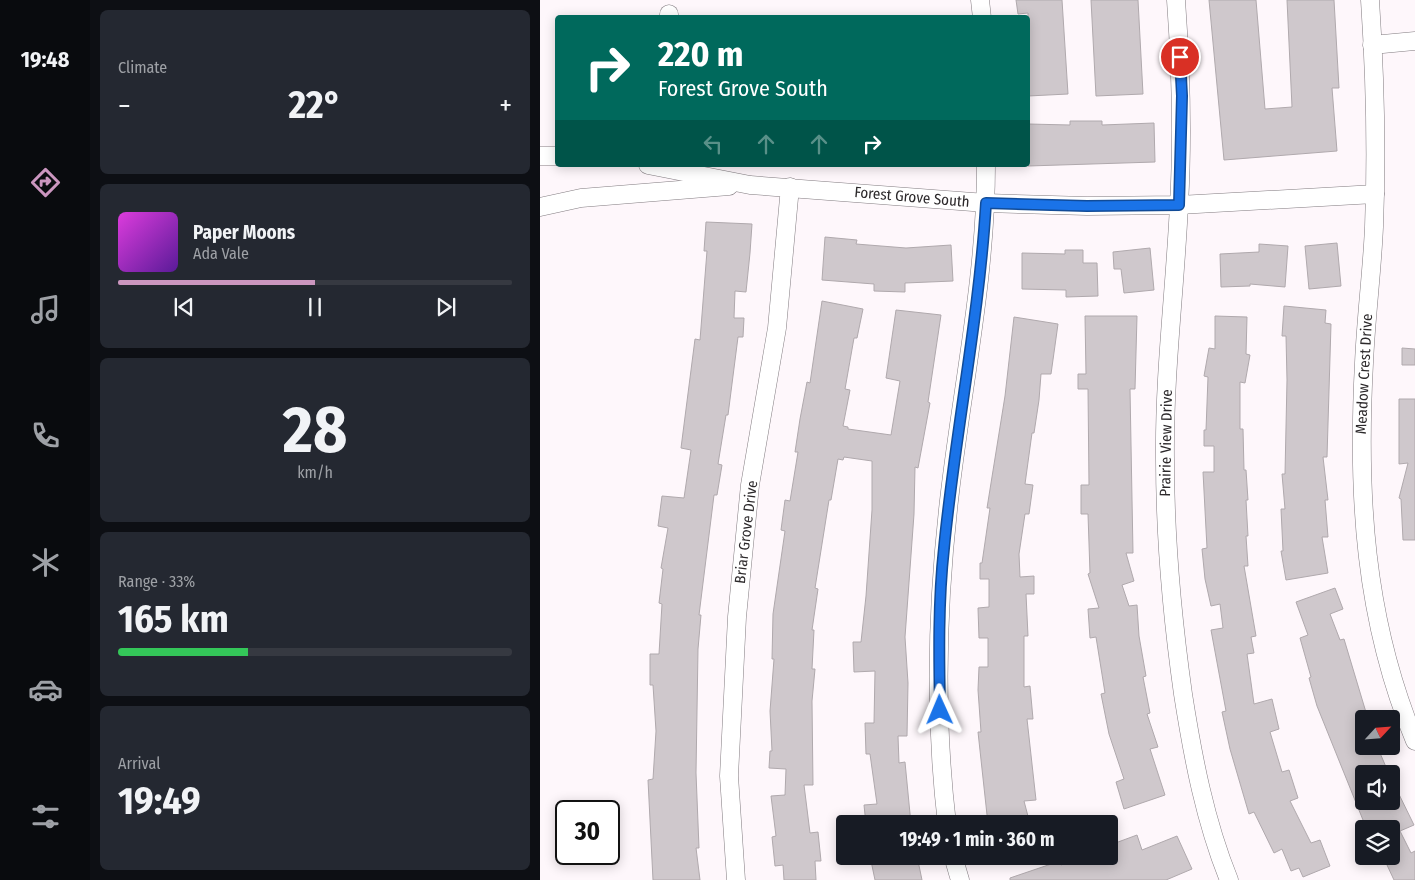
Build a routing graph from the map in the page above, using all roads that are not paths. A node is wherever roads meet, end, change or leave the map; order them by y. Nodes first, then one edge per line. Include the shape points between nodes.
1 (980, 0) edge
2 (1176, 0) edge
3 (1370, 0) edge
4 (982, 15) edge
5 (1415, 41) edge
6 (1372, 45) junction
7 (540, 156) edge
8 (555, 156) edge
9 (656, 167) edge
10 (661, 167) edge
11 (986, 167) edge
12 (750, 184) junction
13 (790, 187) junction
14 (660, 193) junction
15 (1375, 194) junction
16 (986, 203) junction
17 (1179, 205) junction
18 (540, 207) edge
19 (1415, 742) edge
20 (947, 815) edge
21 (956, 865) edge
22 (736, 880) edge
23 (960, 880) edge
24 (1229, 880) edge

1 - 4 street
2 - 17 street, Prairie View Drive via 1182,96
3 - 6 street, Meadow Crest Drive
5 - 6 street
6 - 15 street, Meadow Crest Drive
7 - 8 street
9 - 14 street
10 - 12 street, Forest Grove South
11 - 16 street
12 - 13 street, Forest Grove South
12 - 14 street, Forest Grove South
13 - 16 street, Forest Grove South
13 - 22 street, Briar Grove Drive via 777,328 750,485 736,626 730,776
14 - 18 street, Forest Grove South via 581,198
15 - 17 street, Forest Grove South
15 - 19 street, Meadow Crest Drive via 1363,370 1363,525 1378,625 1392,678
16 - 17 street, Forest Grove South
16 - 20 street via 976,319 954,458 944,550 940,686
17 - 24 street, Prairie View Drive via 1168,348 1165,438 1167,552 1188,725 1204,807
21 - 23 street

